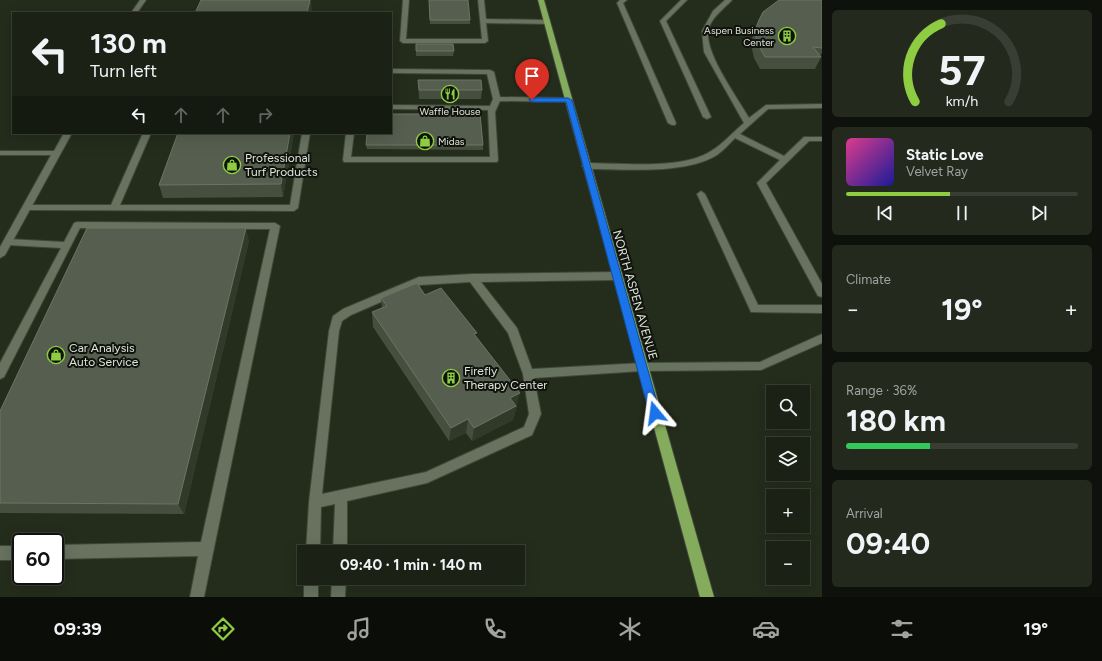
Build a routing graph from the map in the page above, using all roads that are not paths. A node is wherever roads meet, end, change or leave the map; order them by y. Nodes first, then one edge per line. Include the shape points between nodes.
1 (143, 0) edge
2 (406, 0) edge
3 (481, 0) edge
4 (541, 0) edge
5 (624, 0) edge
6 (684, 0) edge
7 (729, 0) edge
8 (135, 12) edge
9 (483, 21) junction
10 (547, 22) junction
11 (392, 71) edge
12 (497, 99) junction
13 (568, 100) junction
14 (822, 106) edge
15 (392, 107) edge
16 (493, 108) junction
17 (707, 117) dead end
18 (672, 123) dead end
19 (748, 123) junction
20 (68, 134) edge
21 (147, 134) edge
22 (306, 134) edge
23 (350, 134) edge
24 (735, 134) junction
25 (822, 139) edge
26 (0, 153) edge
27 (58, 153) junction
28 (786, 160) junction
29 (586, 166) junction
30 (701, 194) dead end
31 (27, 208) junction
32 (114, 208) junction
33 (8, 242) junction
34 (67, 245) junction
35 (0, 255) edge
36 (616, 276) junction
37 (472, 278) junction
38 (822, 293) edge
39 (822, 309) edge
40 (822, 338) edge
41 (642, 367) junction
42 (0, 374) edge
43 (528, 374) junction
44 (341, 496) junction
45 (315, 502) junction
46 (313, 545) edge
47 (340, 545) edge
48 (206, 549) junction
49 (64, 552) edge
50 (12, 553) edge
51 (0, 554) edge
52 (312, 585) edge
53 (339, 585) edge
54 (197, 597) edge
55 (311, 597) edge
56 (338, 597) edge
57 (706, 597) edge

1 - 8 street
2 - 9 street via 403,41 485,41
3 - 9 street
4 - 10 main road, NORTH ASPEN AVENUE
5 - 18 street via 620,3
6 - 17 street via 663,21
7 - 19 street via 715,12 706,31 707,52
9 - 10 street
10 - 13 main road, NORTH ASPEN AVENUE
11 - 12 street via 490,72
12 - 13 street
12 - 16 street
13 - 29 main road, NORTH ASPEN AVENUE
14 - 19 street via 766,107
15 - 16 street
16 - 23 street via 491,112 494,160 347,160
19 - 24 street
20 - 27 street
21 - 32 street
22 - 32 street via 294,208
24 - 28 street
24 - 29 street via 714,152 689,164
25 - 28 street via 807,139
26 - 27 street
27 - 31 street
28 - 38 street via 762,183
29 - 36 main road, NORTH ASPEN AVENUE
30 - 39 street via 755,309
31 - 32 street
31 - 33 street
33 - 34 street
33 - 35 street
34 - 42 street
34 - 48 street via 77,224 275,226
36 - 37 street
36 - 41 main road, NORTH ASPEN AVENUE
37 - 43 street via 514,331
37 - 45 street via 419,281 346,312 337,319
40 - 41 street via 761,366
41 - 43 street
41 - 57 main road, NORTH ASPEN AVENUE
43 - 44 street via 535,414 528,431 427,477
44 - 45 street
44 - 47 street
45 - 46 street
48 - 49 street
48 - 54 street
50 - 51 street
52 - 55 street
53 - 56 street

